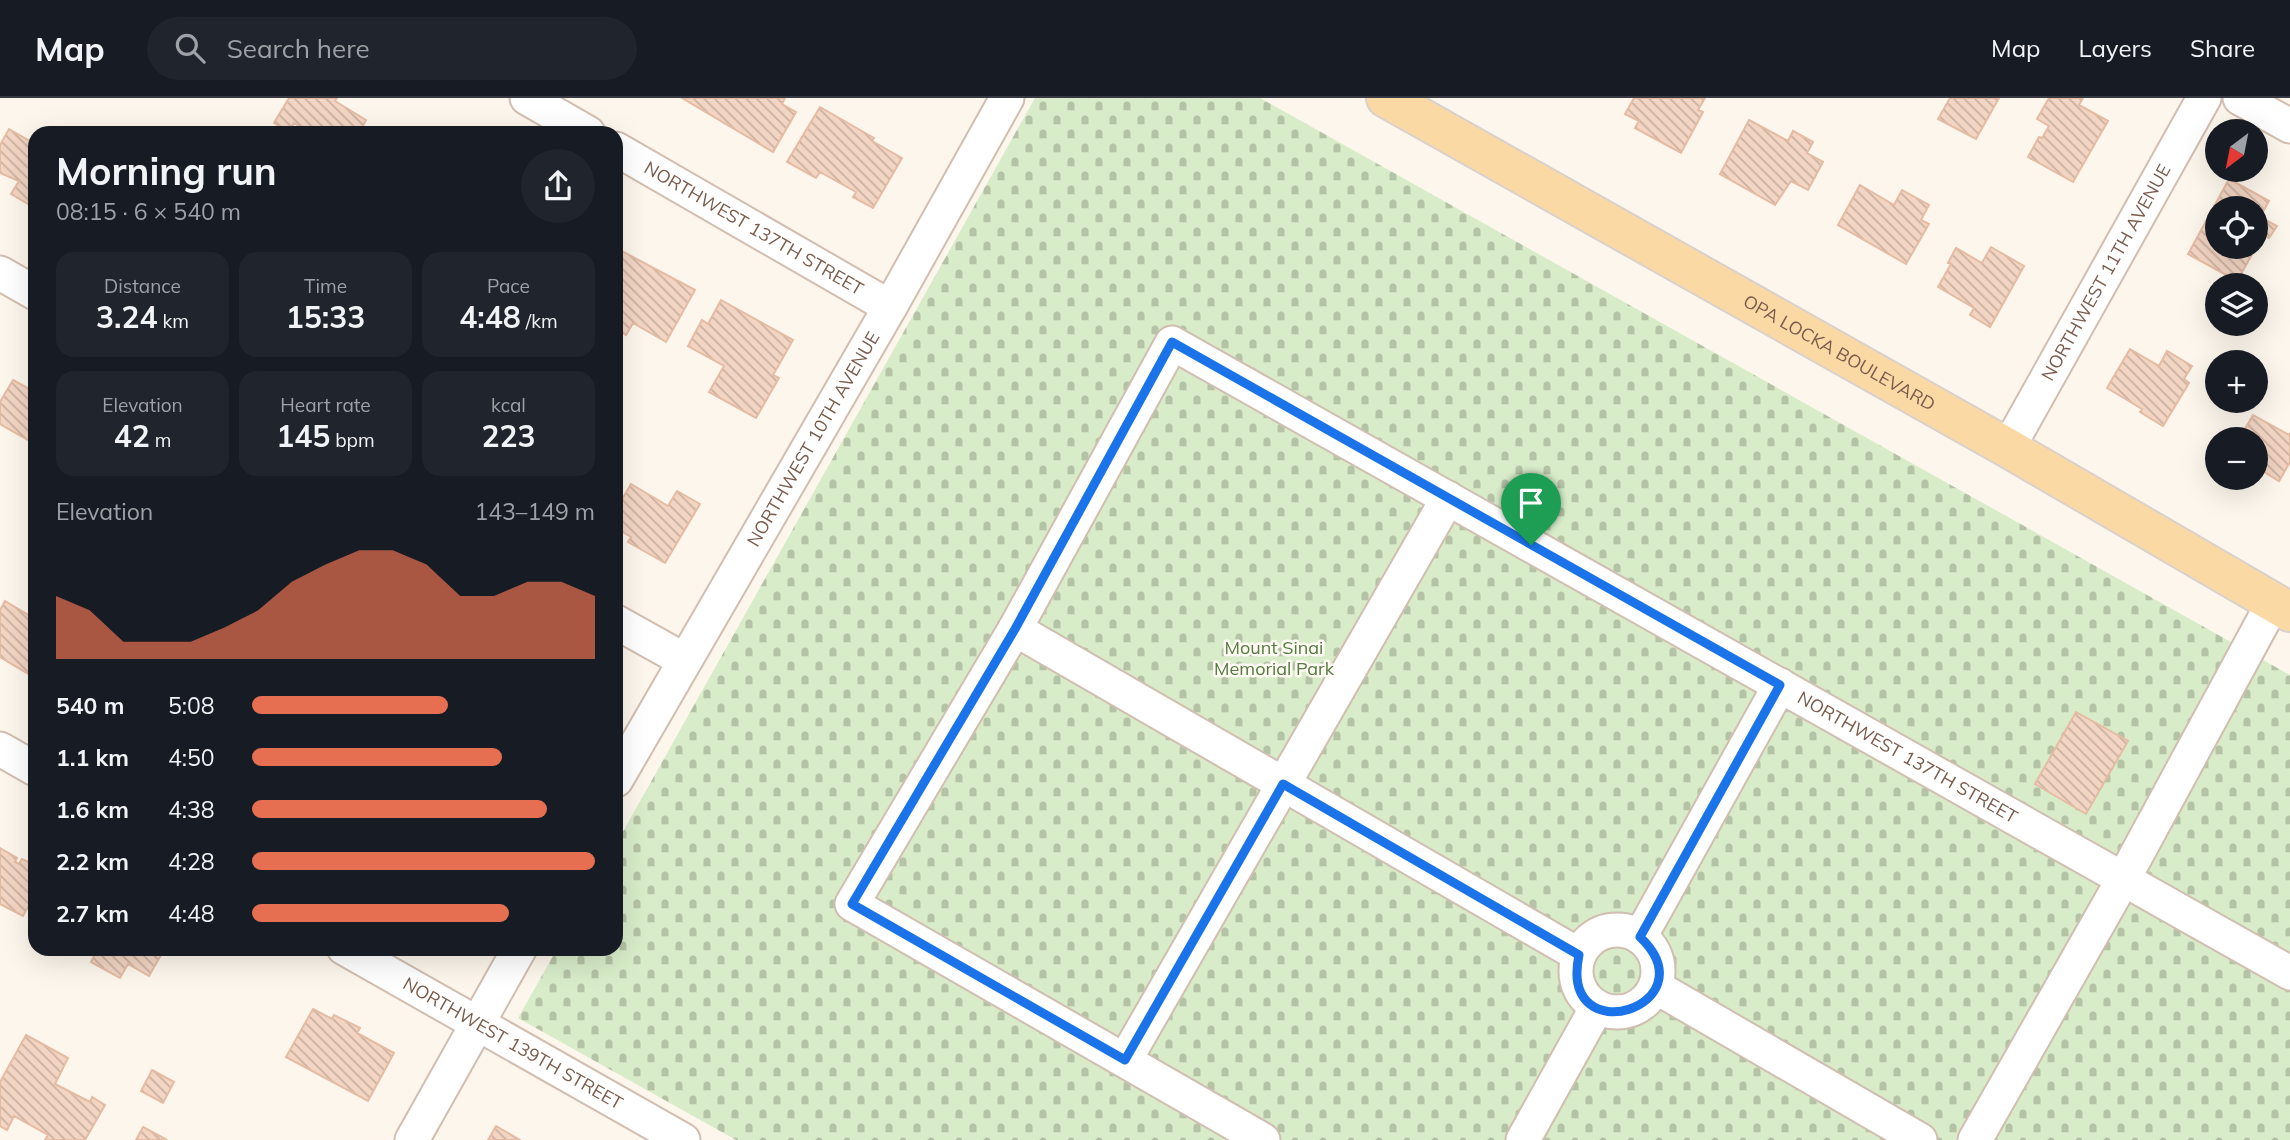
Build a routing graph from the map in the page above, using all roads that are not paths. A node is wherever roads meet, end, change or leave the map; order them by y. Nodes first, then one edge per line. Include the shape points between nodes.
1 (527, 98) edge
2 (1007, 98) edge
3 (1386, 98) edge
4 (2204, 98) edge
5 (2240, 98) edge
6 (576, 126) edge
7 (2290, 126) edge
8 (623, 153) edge
9 (0, 273) edge
10 (28, 289) edge
11 (890, 307) junction
12 (2008, 448) junction
13 (1448, 498) junction
14 (2282, 608) edge
15 (623, 626) edge
16 (1015, 629) junction
17 (684, 660) junction
18 (1780, 685) junction
19 (0, 749) edge
20 (28, 765) edge
21 (623, 768) edge
22 (1283, 784) junction
23 (2124, 878) junction
24 (1640, 937) junction
25 (1579, 955) junction
26 (358, 956) edge
27 (515, 956) edge
28 (2290, 973) edge
29 (1656, 987) junction
30 (1597, 1007) junction
31 (476, 1025) junction
32 (1125, 1060) junction
33 (412, 1140) edge
34 (683, 1140) edge
35 (1263, 1140) edge
36 (1523, 1140) edge
37 (1920, 1140) edge
38 (1975, 1140) edge

1 - 6 street
2 - 11 street, NORTHWEST 10TH AVENUE
3 - 12 main road, OPA LOCKA BOULEVARD
4 - 12 street, NORTHWEST 11TH AVENUE
5 - 7 street
8 - 11 street, NORTHWEST 137TH STREET
9 - 10 street
11 - 17 street, NORTHWEST 10TH AVENUE
12 - 14 main road, OPA LOCKA BOULEVARD
13 - 16 street, NORTHWEST 137TH STREET via 1172,342
13 - 18 street, NORTHWEST 137TH STREET
13 - 22 street
14 - 23 street
15 - 17 street
16 - 22 street
16 - 32 street, NORTHWEST 137TH STREET via 852,904
17 - 21 street, NORTHWEST 10TH AVENUE
18 - 23 street, NORTHWEST 137TH STREET
18 - 24 street
19 - 20 street
22 - 25 street
22 - 32 street
23 - 28 street, NORTHWEST 137TH STREET
23 - 38 street
24 - 25 street via 1628,931 1600,934
24 - 29 street via 1657,960
25 - 30 street via 1578,985
26 - 31 street, NORTHWEST 139TH STREET
27 - 31 street
29 - 30 street via 1648,999 1625,1012
29 - 37 street
30 - 36 street
31 - 33 street
31 - 34 street, NORTHWEST 139TH STREET
32 - 35 street

